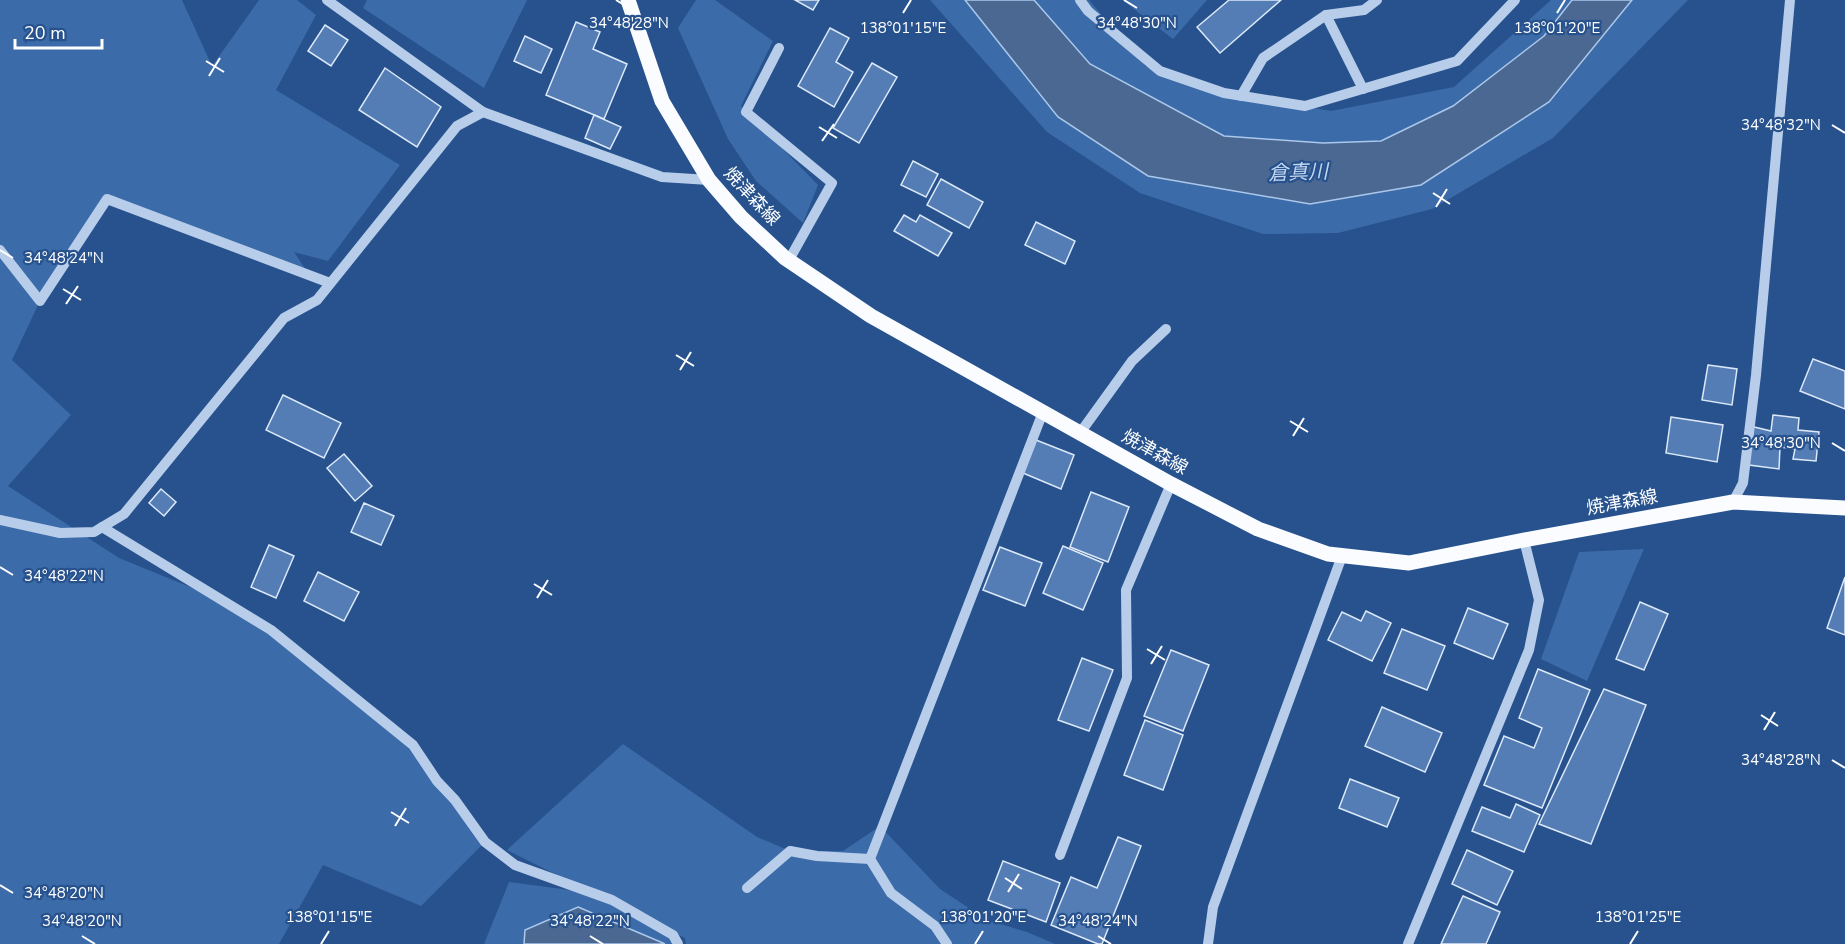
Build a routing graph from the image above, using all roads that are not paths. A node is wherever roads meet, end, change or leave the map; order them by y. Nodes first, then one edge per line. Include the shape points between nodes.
1 (327, 0) edge
2 (628, 0) edge
3 (1080, 0) edge
4 (1096, 0) edge
5 (1377, 0) edge
6 (1515, 0) edge
7 (1790, 0) edge
8 (1088, 11) junction
9 (1326, 15) junction
10 (779, 48) dead end
11 (1363, 89) junction
12 (1241, 96) junction
13 (483, 112) junction
14 (709, 180) junction
15 (0, 250) edge
16 (789, 260) junction
17 (330, 283) junction
18 (1166, 329) dead end
19 (1043, 412) junction
20 (1080, 433) junction
21 (1171, 484) junction
22 (1733, 502) junction
23 (1845, 508) edge
24 (0, 520) edge
25 (102, 527) junction
26 (1524, 540) junction
27 (1342, 556) junction
28 (1060, 855) dead end
29 (870, 859) junction
30 (747, 888) dead end
31 (678, 944) edge
32 (947, 944) edge
33 (1208, 944) edge
34 (1408, 944) edge

1 - 13 street
2 - 14 main road, 焼津森線 via 662,101
3 - 8 street
4 - 8 street
5 - 9 street via 1364,10
6 - 11 street via 1457,61
7 - 22 street via 1756,375 1743,483
8 - 12 street via 1160,71
9 - 11 street
9 - 12 street via 1263,58
10 - 16 street via 746,112 832,183
11 - 12 street via 1305,106
13 - 14 street via 662,177
13 - 17 street via 456,126
14 - 16 main road, 焼津森線 via 741,217
15 - 17 street via 40,301 107,200
16 - 19 main road, 焼津森線 via 871,316
17 - 25 street via 317,300 284,318 124,514
18 - 20 street via 1132,361
19 - 20 main road, 焼津森線
19 - 29 street
20 - 21 main road, 焼津森線
21 - 27 main road, 焼津森線 via 1258,529
21 - 28 street via 1126,590 1127,678
22 - 23 main road, 焼津森線
22 - 26 main road, 焼津森線
24 - 25 street via 60,533 94,532
25 - 31 street via 271,630 413,745 485,842 515,865 612,900 673,935
26 - 27 main road, 焼津森線 via 1409,563
26 - 34 street via 1539,600 1529,650
27 - 33 street via 1213,907
29 - 30 street via 790,851
29 - 32 street via 891,892 935,926

